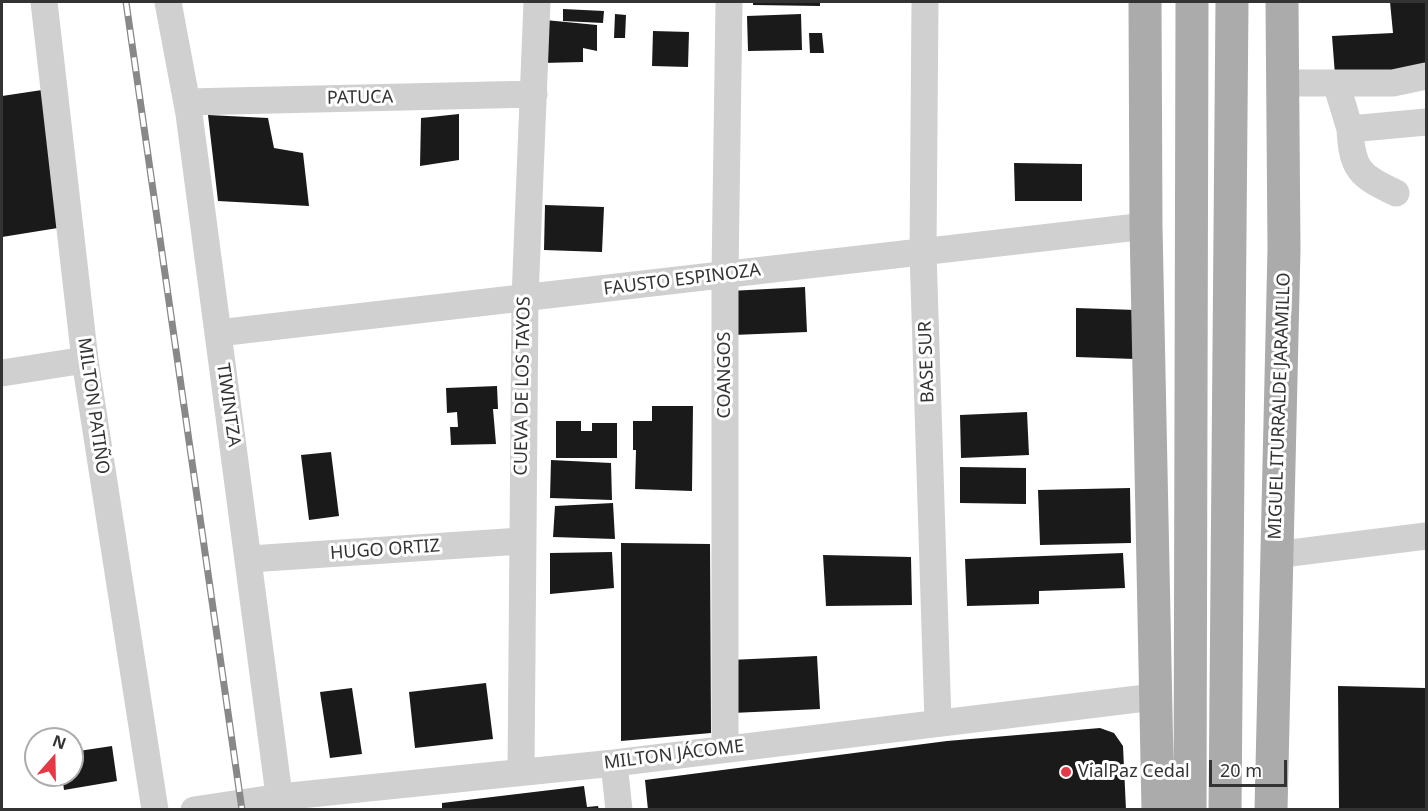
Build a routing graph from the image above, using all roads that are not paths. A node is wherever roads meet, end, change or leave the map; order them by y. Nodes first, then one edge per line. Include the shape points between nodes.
1 (44, 2) edge
2 (168, 2) edge
3 (537, 2) edge
4 (729, 2) edge
5 (925, 2) edge
6 (1145, 2) edge
7 (1192, 2) edge
8 (1232, 2) edge
9 (1282, 2) edge
10 (1426, 76) edge
11 (1283, 83) junction
12 (1336, 83) junction
13 (534, 94) junction
14 (187, 102) junction
15 (1426, 122) edge
16 (1350, 129) junction
17 (1396, 193) dead end
18 (1146, 226) junction
19 (923, 252) junction
20 (725, 275) junction
21 (525, 298) junction
22 (218, 333) junction
23 (85, 360) junction
24 (2, 373) edge
25 (1426, 536) edge
26 (521, 541) junction
27 (1275, 555) junction
28 (250, 559) junction
29 (1154, 697) junction
30 (938, 722) junction
31 (725, 749) junction
32 (615, 763) junction
33 (521, 771) junction
34 (281, 803) edge
35 (155, 810) edge
36 (194, 810) edge
37 (619, 810) edge
38 (1158, 810) edge
39 (1190, 810) edge
40 (1225, 810) edge
41 (1271, 810) edge

1 - 23 street, MILTON PATIÑO
2 - 14 street, TIWINTZA
3 - 13 street, CUEVA DE LOS TAYOS
4 - 20 street, COANGOS
5 - 19 street, BASE SUR
6 - 18 main road
7 - 39 main road
8 - 40 main road
9 - 11 main road, MIGUEL ITURRALDE JARAMILLO
10 - 12 street via 1393,83
11 - 12 street
11 - 27 main road, MIGUEL ITURRALDE JARAMILLO via 1284,249
12 - 16 street
13 - 14 street, PATUCA
13 - 21 street, CUEVA DE LOS TAYOS
14 - 22 street, TIWINTZA
15 - 16 street
16 - 17 street via 1356,163 1367,179
18 - 19 street, FAUSTO ESPINOZA
18 - 29 main road
19 - 20 street, FAUSTO ESPINOZA
19 - 30 street, BASE SUR
20 - 21 street, FAUSTO ESPINOZA
20 - 31 street, COANGOS
21 - 22 street, FAUSTO ESPINOZA
21 - 26 street, CUEVA DE LOS TAYOS
22 - 28 street, TIWINTZA
23 - 24 street
23 - 35 street, MILTON PATIÑO
25 - 27 street
26 - 28 street, HUGO ORTIZ
26 - 33 street, CUEVA DE LOS TAYOS
27 - 41 main road, MIGUEL ITURRALDE JARAMILLO
28 - 34 street, TIWINTZA
29 - 30 street, MILTON JÁCOME
29 - 38 main road
30 - 31 street, MILTON JÁCOME
31 - 32 street, MILTON JÁCOME
32 - 33 street, MILTON JÁCOME
32 - 37 street
33 - 34 street, MILTON JÁCOME
34 - 36 street, MILTON JÁCOME

